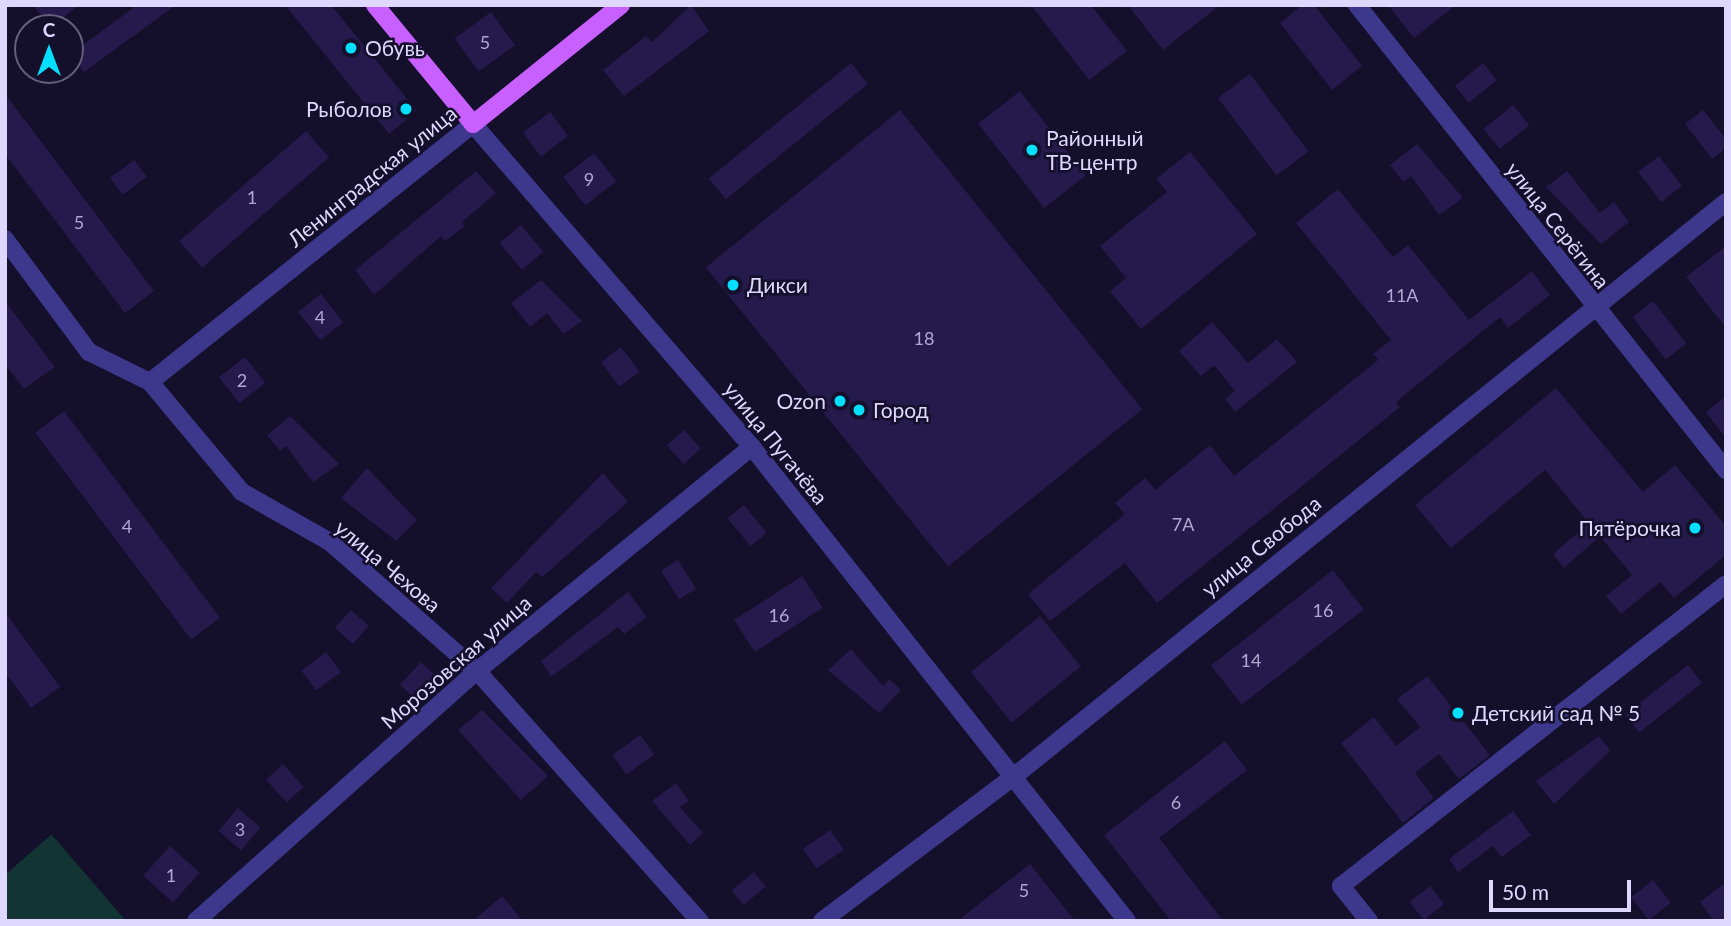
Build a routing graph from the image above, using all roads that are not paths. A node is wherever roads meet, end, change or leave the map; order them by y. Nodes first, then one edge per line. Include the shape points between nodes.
1 (375, 5) edge
2 (621, 5) edge
3 (1357, 5) edge
4 (473, 124) junction
5 (1726, 202) edge
6 (5, 239) edge
7 (1594, 307) junction
8 (150, 382) junction
9 (752, 447) junction
10 (1726, 470) edge
11 (1726, 584) edge
12 (477, 671) junction
13 (1012, 778) junction
14 (196, 921) edge
15 (700, 921) edge
16 (822, 921) edge
17 (1127, 921) edge
18 (1369, 921) edge

1 - 4 main road, улица Пугачёва
2 - 4 main road, Ленинградская улица
3 - 7 street, улица Серёгина
4 - 8 street, Ленинградская улица
4 - 9 street, улица Пугачёва
5 - 7 street, улица Свобода
6 - 8 street, улица Чехова via 89,352
7 - 10 street, улица Серёгина
7 - 13 street, улица Свобода
8 - 12 street, улица Чехова via 242,492 330,542
9 - 12 street, Морозовская улица
9 - 13 street, улица Пугачёва
11 - 18 street via 1341,886
12 - 14 street, Морозовская улица
12 - 15 street, улица Чехова
13 - 16 street, улица Свобода
13 - 17 street, улица Пугачёва

